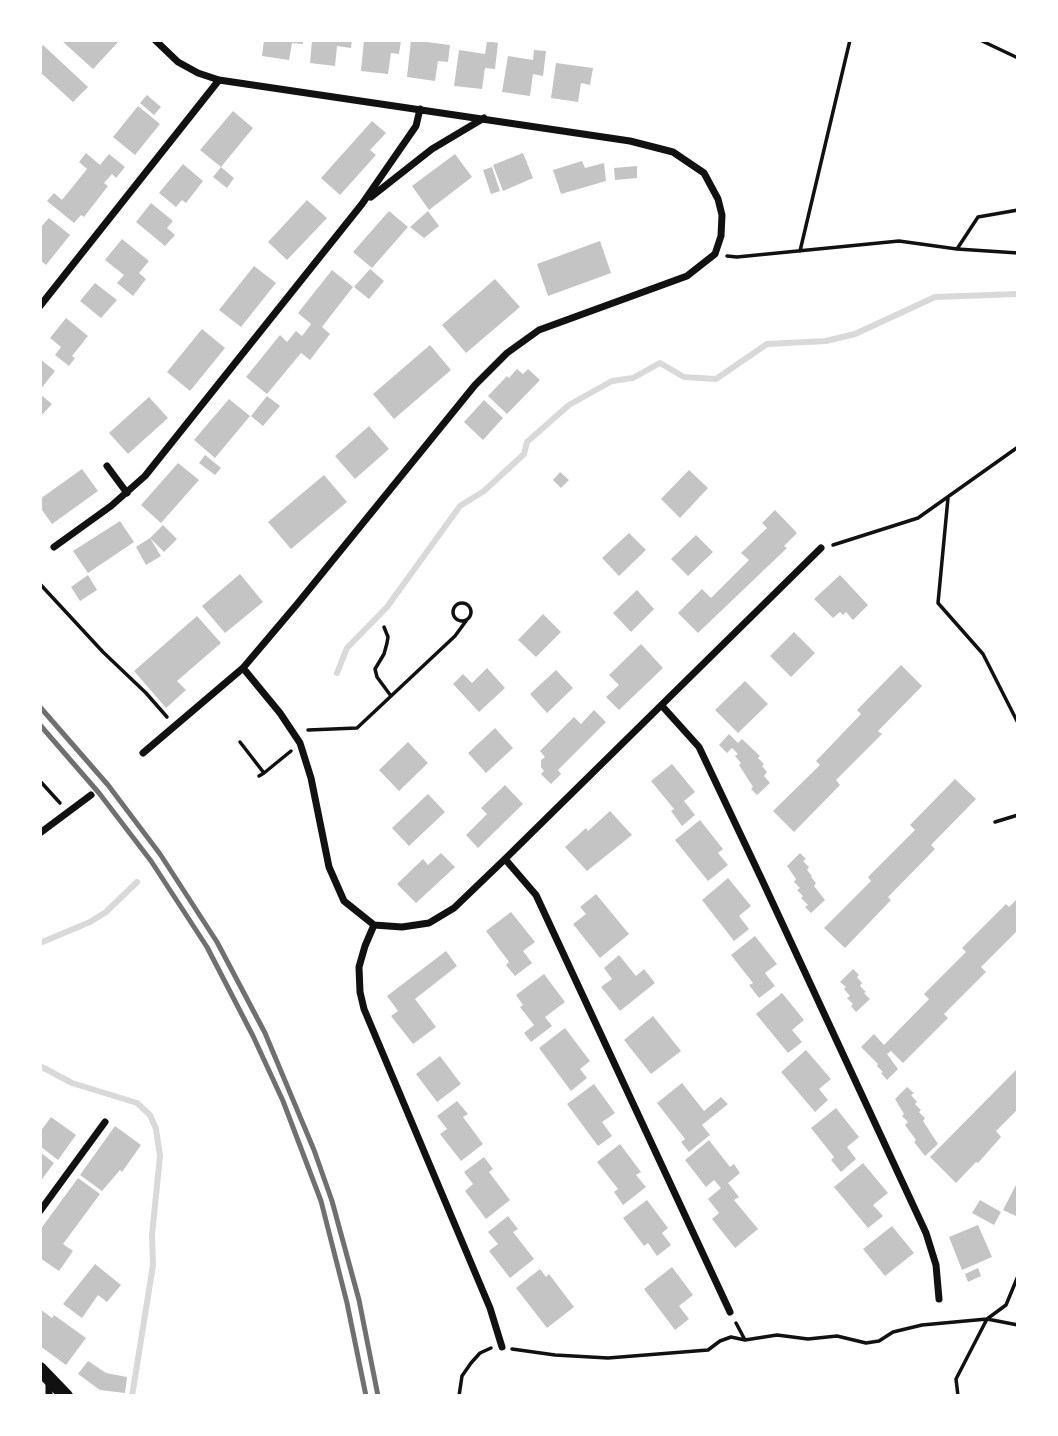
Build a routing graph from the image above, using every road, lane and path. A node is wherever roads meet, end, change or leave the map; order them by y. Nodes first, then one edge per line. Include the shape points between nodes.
1 (155, 40) edge
2 (850, 40) edge
3 (980, 40) edge
4 (1018, 58) edge
5 (219, 80) junction
6 (420, 109) junction
7 (484, 118) junction
8 (362, 204) junction
9 (1018, 210) edge
10 (957, 249) junction
11 (800, 251) junction
12 (1018, 253) edge
13 (715, 254) junction
14 (40, 306) edge
15 (1018, 447) edge
16 (107, 466) dead end
17 (127, 493) junction
18 (948, 499) junction
19 (54, 547) dead end
20 (821, 548) joint
21 (40, 583) edge
22 (466, 621) junction
23 (384, 627) dead end
24 (243, 668) junction
25 (391, 696) junction
26 (663, 706) junction
27 (1018, 723) edge
28 (175, 726) junction
29 (308, 730) dead end
30 (240, 742) dead end
31 (143, 753) dead end
32 (286, 755) dead end
33 (264, 773) junction
34 (259, 776) dead end
35 (40, 781) edge
36 (91, 795) dead end
37 (68, 813) junction
38 (1018, 816) edge
39 (995, 822) dead end
40 (40, 833) edge
41 (505, 859) junction
42 (374, 925) junction
43 (105, 1122) dead end
44 (40, 1211) edge
45 (1018, 1276) edge
46 (939, 1299) dead end
47 (730, 1312) joint
48 (987, 1320) junction
49 (1018, 1325) edge
50 (745, 1340) junction
51 (502, 1347) junction
52 (45, 1373) edge
53 (49, 1396) edge
54 (66, 1396) edge
55 (459, 1396) edge
56 (958, 1396) edge

1 - 5 street via 178,62
2 - 11 path
3 - 4 path
5 - 6 street
5 - 14 street
6 - 7 street
6 - 8 street via 416,126
7 - 8 street via 432,149
7 - 13 street via 673,152 704,173 718,199 721,236
8 - 17 street
9 - 10 path via 978,217
10 - 11 path via 899,241
10 - 12 path
11 - 13 path via 737,257
13 - 24 street via 687,276 539,330 507,353 475,385
15 - 18 path
16 - 17 street
17 - 19 street
18 - 20 path via 918,518
18 - 27 path via 939,603 982,654
20 - 26 street
21 - 28 path
22 - 22 path via 471,609 458,604 453,608 454,617
22 - 25 path
23 - 25 path via 387,643 375,669
24 - 28 street
24 - 42 street via 300,743 329,867 344,901
25 - 29 path via 357,728
26 - 41 street
26 - 46 street via 699,747 763,882 926,1233 936,1265
28 - 31 street
30 - 33 path
32 - 33 path
33 - 34 path
35 - 37 path
36 - 37 street
37 - 40 street
38 - 39 path
41 - 42 street via 453,908 429,923
41 - 47 street via 536,895
42 - 51 street via 359,967 364,1009 490,1308
43 - 44 street
45 - 48 path via 1006,1305
47 - 50 path
48 - 49 path
48 - 50 path via 922,1325 866,1343 837,1336 777,1335
48 - 56 path via 956,1379
50 - 51 path via 731,1337 708,1350 608,1358
51 - 55 path via 488,1348 471,1363 462,1376
52 - 53 street
52 - 54 main road

